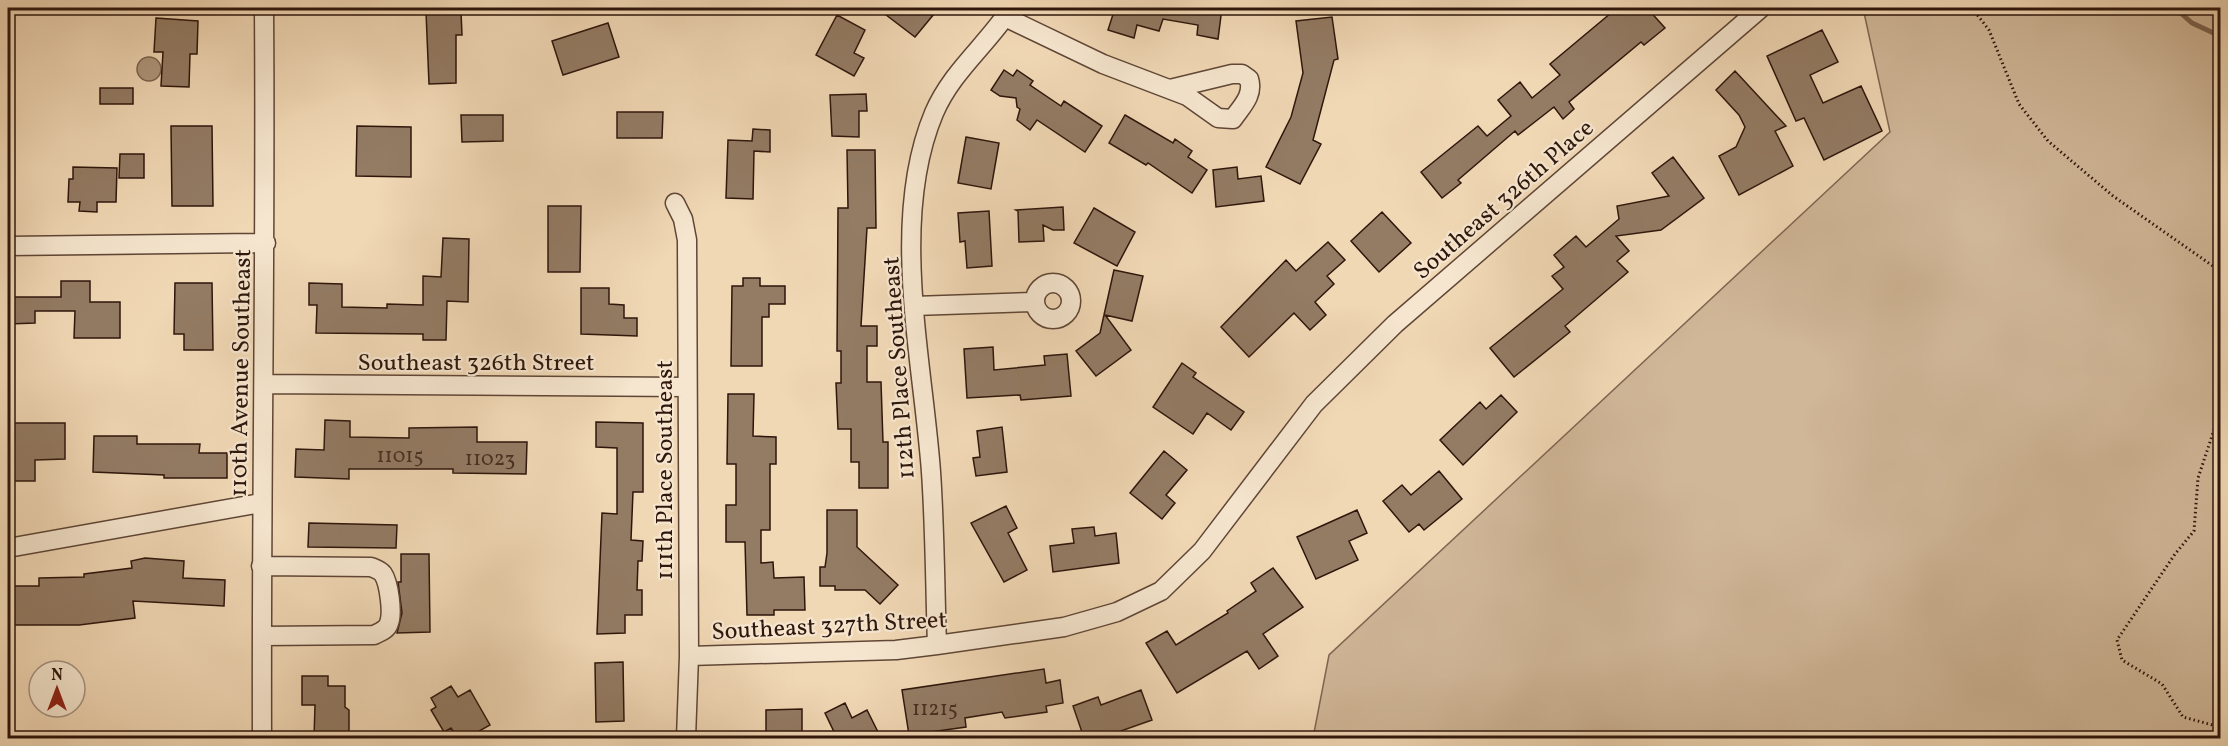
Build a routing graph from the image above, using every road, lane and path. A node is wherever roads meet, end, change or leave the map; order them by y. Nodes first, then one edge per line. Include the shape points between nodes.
1 (264, 8) edge
2 (1761, 8) edge
3 (1972, 8) edge
4 (1008, 12) edge
5 (1170, 89) dead end
6 (675, 203) dead end
7 (266, 243) junction
8 (8, 246) edge
9 (2220, 271) edge
10 (1034, 302) dead end
11 (914, 306) junction
12 (264, 384) junction
13 (687, 387) junction
14 (2220, 412) edge
15 (1286, 437) joint
16 (261, 503) junction
17 (8, 548) edge
18 (261, 566) junction
19 (262, 636) junction
20 (937, 645) junction
21 (689, 656) junction
22 (2220, 727) edge
23 (262, 738) edge
24 (686, 738) edge

1 - 7 street, 110th Avenue Southeast
2 - 15 street, Southeast 326th Place via 1395,324
3 - 9 path via 1989,30 2019,104 2048,141 2113,196
4 - 5 street via 1103,64
4 - 11 street, 112th Place Southeast via 958,72 929,127 915,194
6 - 13 street, 111th Place Southeast via 687,240
7 - 8 street
7 - 12 street, 110th Avenue Southeast
10 - 11 street
11 - 20 street, 112th Place Southeast via 931,472
12 - 13 street, Southeast 326th Street
12 - 16 street, 110th Avenue Southeast
13 - 21 street, 111th Place Southeast
14 - 22 path via 2198,478 2194,531 2117,640 2121,660 2162,684 2183,717
15 - 20 street, Southeast 327th Street via 1202,551 1161,591 1117,612 1064,627
16 - 17 street
16 - 18 street, 110th Avenue Southeast
18 - 19 street, 110th Avenue Southeast
18 - 19 street via 371,567 385,577 390,612 384,631 374,635
19 - 23 street, 110th Avenue Southeast
20 - 21 street, Southeast 327th Street via 896,650
21 - 24 street, 111th Place Southeast

